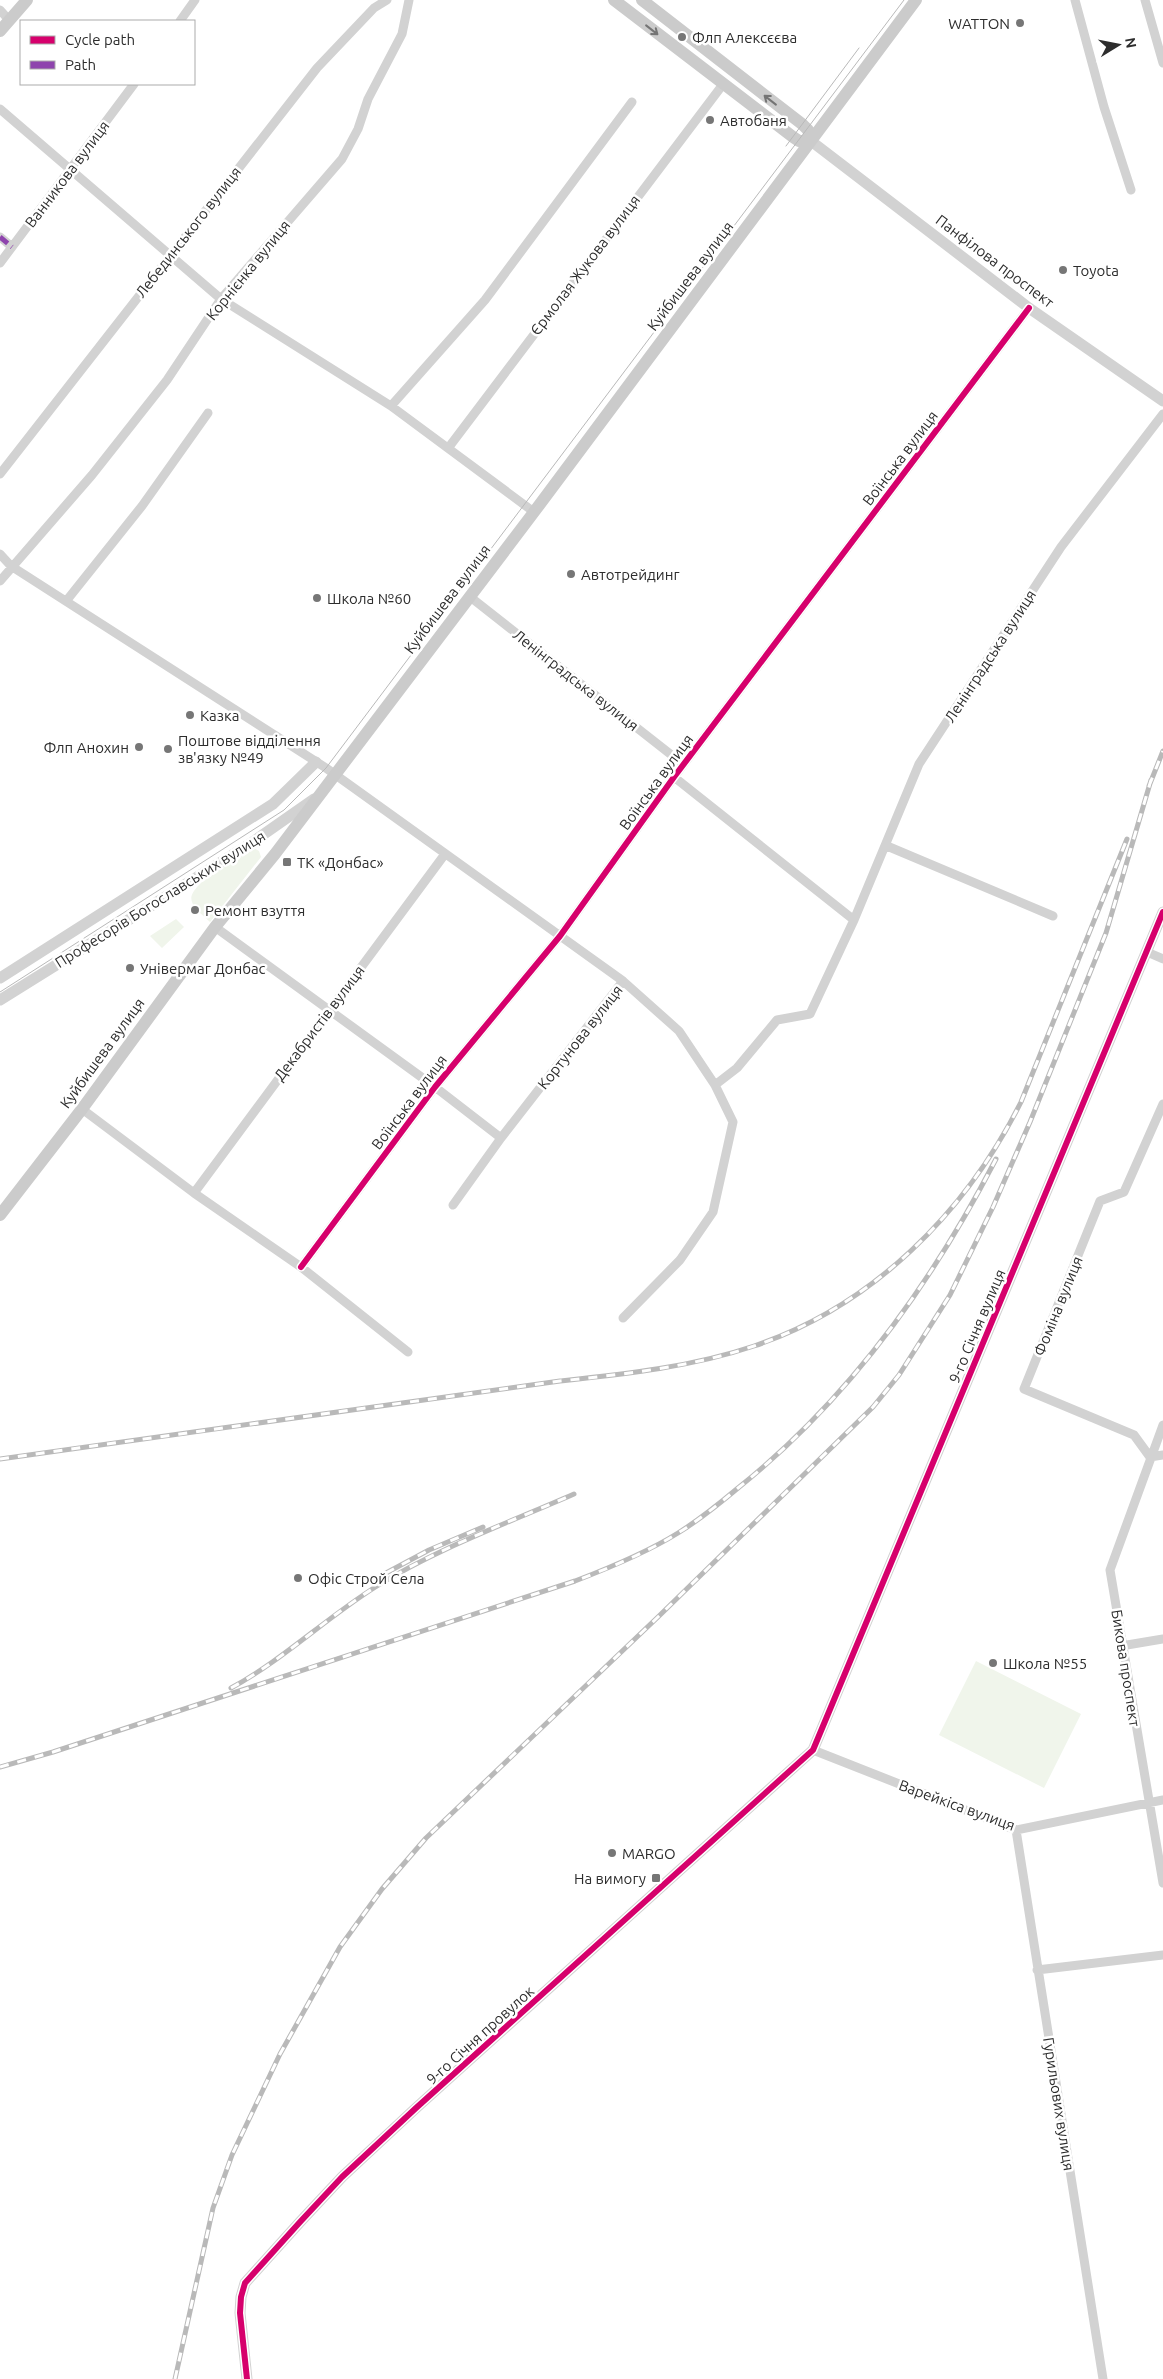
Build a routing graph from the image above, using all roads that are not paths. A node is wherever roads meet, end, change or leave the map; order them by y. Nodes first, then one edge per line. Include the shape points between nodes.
1 (27, 0) edge
2 (195, 0) edge
3 (387, 0) edge
4 (408, 0) edge
5 (614, 0) edge
6 (642, 0) edge
7 (916, 0) edge
8 (1075, 0) edge
9 (1145, 0) edge
10 (0, 10) edge
11 (10, 20) junction
12 (181, 20) edge
13 (0, 32) edge
14 (1163, 63) edge
15 (724, 83) junction
16 (133, 85) edge
17 (632, 102) dead end
18 (0, 110) edge
19 (810, 135) junction
20 (71, 168) junction
21 (1131, 190) dead end
22 (0, 237) edge
23 (12, 247) junction
24 (169, 255) junction
25 (0, 264) edge
26 (221, 300) junction
27 (1028, 308) junction
28 (1163, 402) edge
29 (391, 406) junction
30 (208, 413) dead end
31 (1163, 414) edge
32 (449, 447) junction
33 (0, 474) edge
34 (534, 512) junction
35 (0, 554) edge
36 (11, 566) junction
37 (0, 581) edge
38 (469, 596) junction
39 (67, 600) junction
40 (316, 762) junction
41 (683, 764) junction
42 (335, 775) junction
43 (674, 777) junction
44 (318, 796) junction
45 (887, 846) junction
46 (445, 854) junction
47 (1163, 912) edge
48 (1053, 916) dead end
49 (854, 920) junction
50 (215, 927) junction
51 (560, 936) junction
52 (1146, 952) junction
53 (1163, 959) edge
54 (0, 978) edge
55 (623, 981) junction
56 (0, 1000) edge
57 (330, 1010) junction
58 (715, 1085) junction
59 (435, 1087) junction
60 (1163, 1104) edge
61 (82, 1109) junction
62 (501, 1138) junction
63 (194, 1193) junction
64 (453, 1205) dead end
65 (0, 1215) edge
66 (301, 1267) junction
67 (623, 1318) dead end
68 (408, 1352) dead end
69 (1163, 1425) edge
70 (1163, 1455) edge
71 (1150, 1457) junction
72 (1163, 1639) edge
73 (1122, 1646) junction
74 (813, 1750) junction
75 (1163, 1800) edge
76 (1149, 1802) junction
77 (1016, 1830) junction
78 (1163, 1883) edge
79 (1163, 1955) edge
80 (1037, 1970) junction
81 (247, 2379) edge
82 (1103, 2379) edge

1 - 11 main road
2 - 12 street
3 - 24 street, Лебединського вулиця via 374,8 317,68
4 - 26 street, Корнієнка вулиця via 402,34 368,99 358,129 342,159
5 -> 15 main road
19 -> 6 main road, Панфілова проспект
7 - 19 main road, Куйбишева вулиця
8 - 21 street
9 - 14 street
10 - 11 street
11 - 13 main road
15 - 19 main road via 799,141
15 - 32 street, Єрмолая Жукова вулиця
16 - 20 street, Ванникова вулиця
17 - 29 street via 485,300
18 - 20 street
19 - 27 street, Панфілова проспект
19 - 34 main road, Куйбишева вулиця
20 - 23 street, Ванникова вулиця
20 - 24 street
22 - 23 street
23 - 25 street, Ванникова вулиця
24 - 26 street
24 - 33 street, Лебединського вулиця
26 - 29 street
26 - 36 street, Корнієнка вулиця via 166,380 92,475
27 - 28 street, Панфілова проспект
27 - 41 street, Воїнська вулиця
29 - 32 street
30 - 39 street via 142,506
31 - 45 street, Ленінградська вулиця via 1061,547 919,764
32 - 34 street
34 - 38 main road, Куйбишева вулиця
35 - 36 street
36 - 37 street
36 - 39 street
38 - 41 street, Ленінградська вулиця
38 - 42 main road, Куйбишева вулиця
39 - 40 street
40 - 42 street
40 - 54 street via 273,804
41 - 43 street, Воїнська вулиця
42 - 44 main road, Куйбишева вулиця
42 - 46 street
43 - 49 street
43 - 51 street, Воїнська вулиця
44 - 50 main road, Куйбишева вулиця
44 - 56 street, Професорів Богославських вулиця via 248,846
45 - 48 street
45 - 49 street, Ленінградська вулиця
46 - 51 street
46 - 57 street, Декабристів вулиця
47 - 52 street, 9-го Січня вулиця
49 - 58 street, Ленінградська вулиця via 810,1014 777,1020 737,1068
50 - 57 street
50 - 61 main road, Куйбишева вулиця
51 - 55 street
51 - 59 street, Воїнська вулиця
52 - 53 street
52 - 74 street, 9-го Січня вулиця
55 - 58 street, Кортунова вулиця via 680,1031
55 - 62 street, Кортунова вулиця
57 - 59 street
57 - 63 street, Декабристів вулиця
58 - 67 street, Кортунова вулиця via 733,1122 713,1212 680,1260
59 - 62 street
59 - 66 street, Воїнська вулиця
60 - 71 street, Фоміна вулиця via 1124,1192 1100,1201 1024,1389 1134,1435
61 - 63 street
61 - 65 main road, Куйбишева вулиця
62 - 64 street, Кортунова вулиця
63 - 66 street
66 - 68 street
69 - 71 street, Бикова проспект
70 - 71 street
71 - 73 street, Бикова проспект via 1110,1570
72 - 73 street
73 - 76 street, Бикова проспект
74 - 77 street, Варейкіса вулиця
74 - 81 street, 9-го Січня провулок via 409,2114 342,2177 245,2283 240,2313
75 - 76 street, Варейкіса вулиця
76 - 77 street, Варейкіса вулиця
76 - 78 street, Бикова проспект
77 - 80 street, Гурильових вулиця
79 - 80 street
80 - 82 street, Гурильових вулиця

